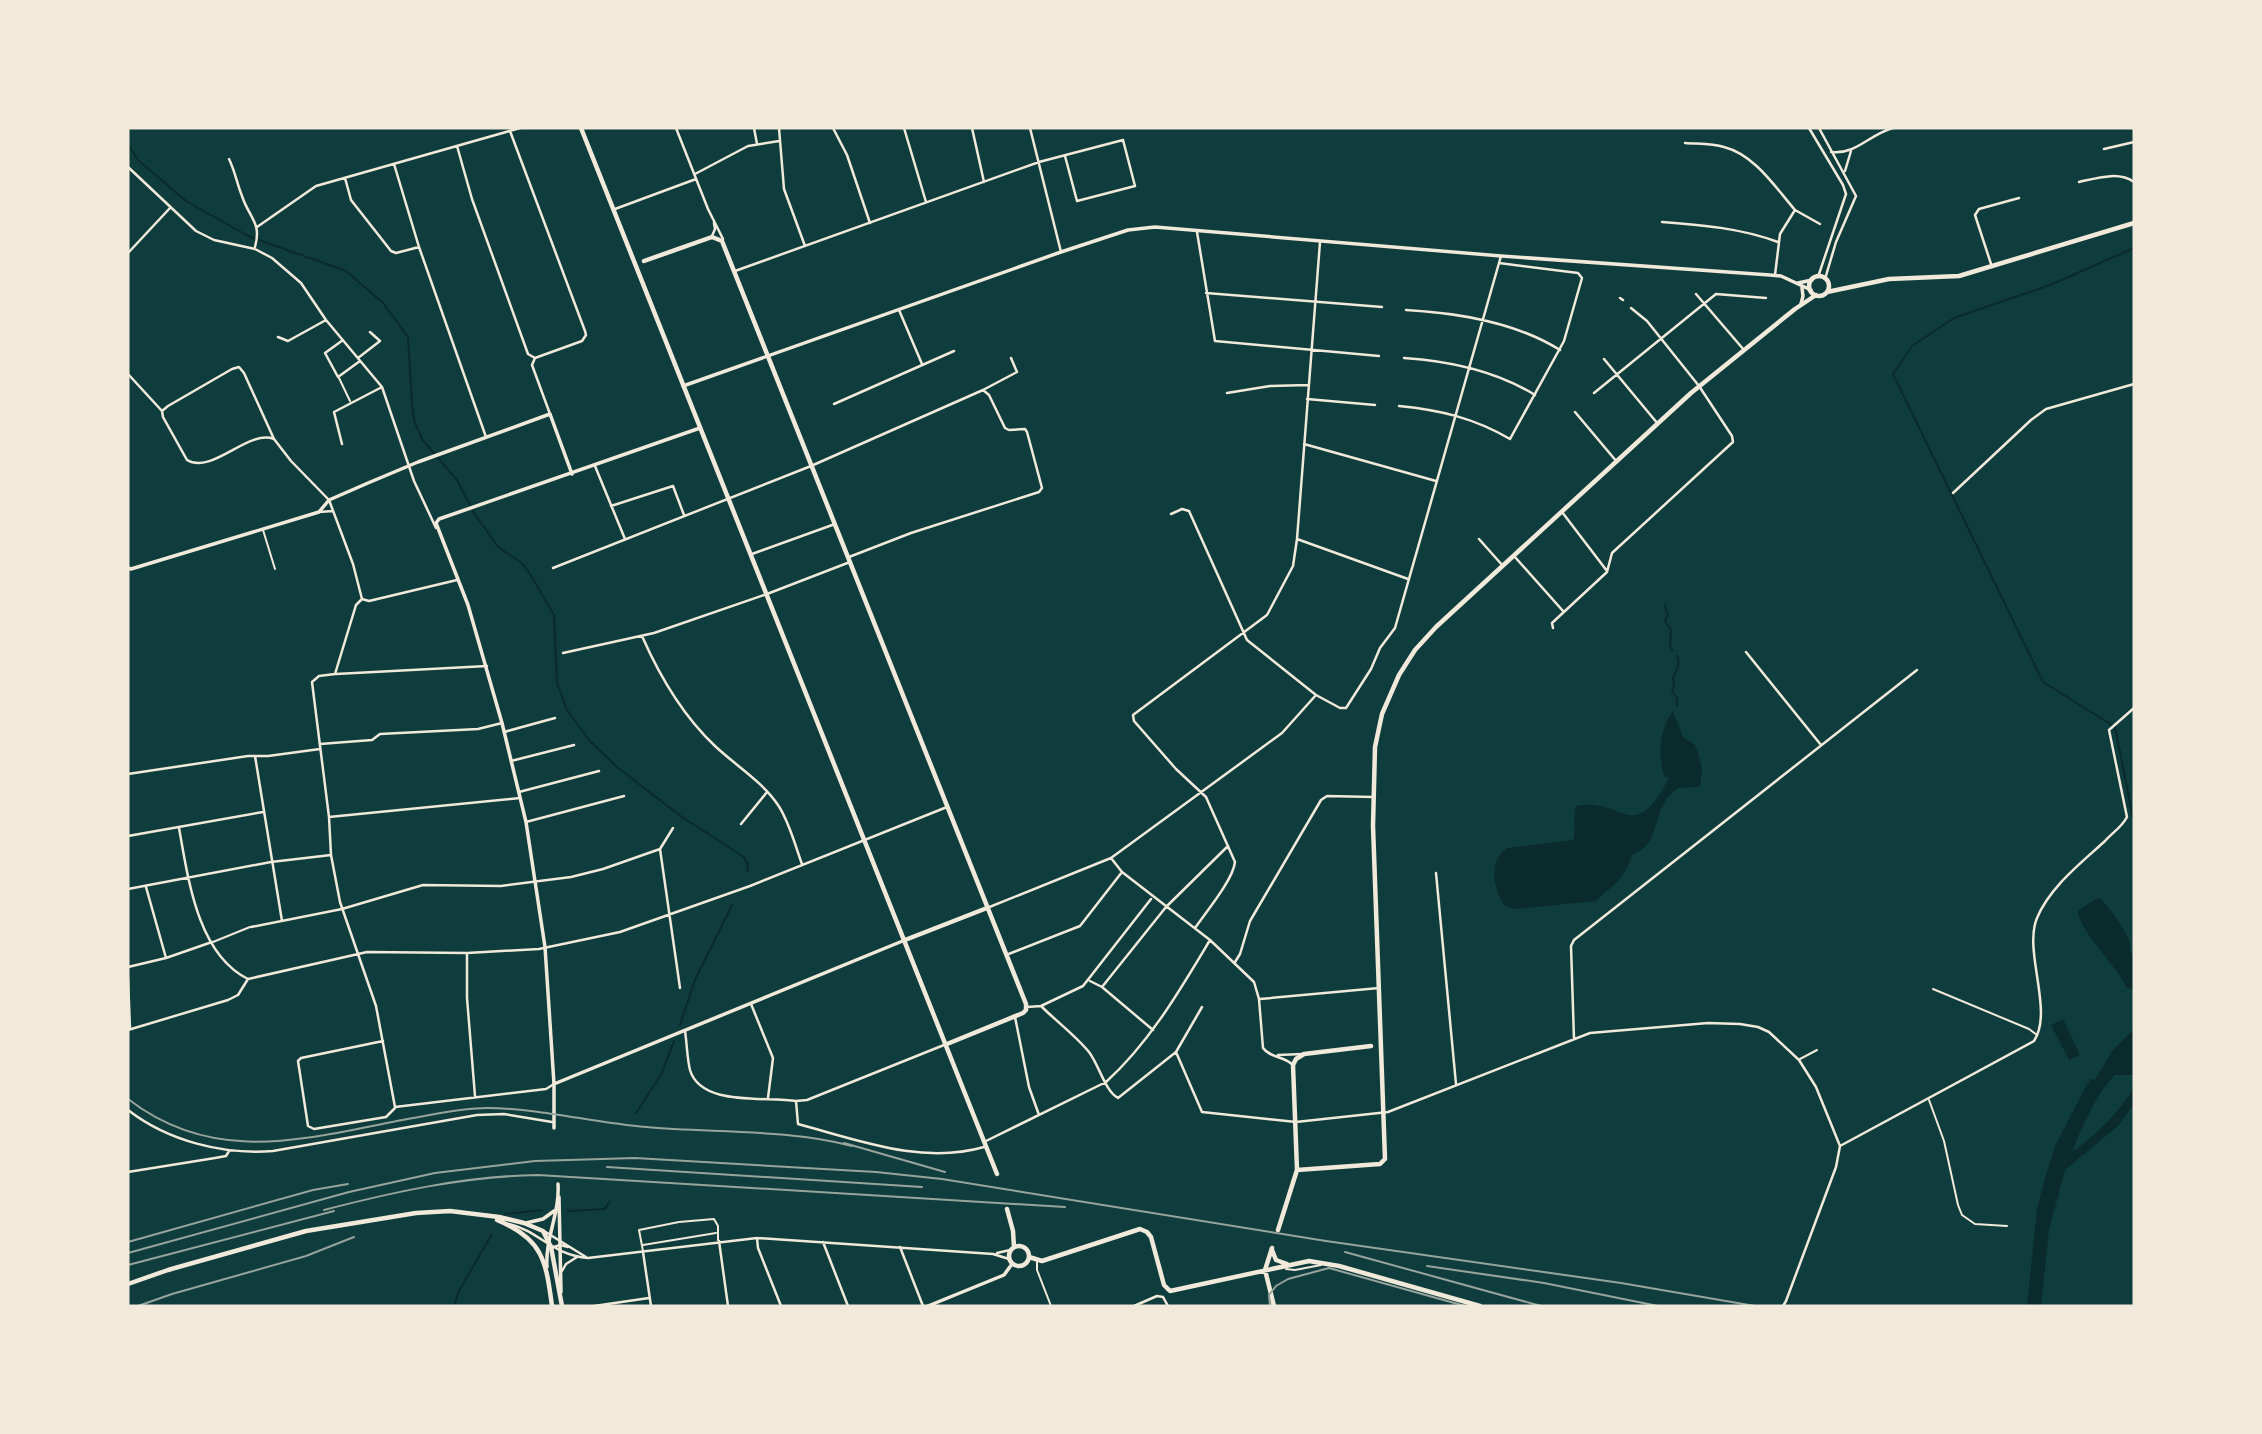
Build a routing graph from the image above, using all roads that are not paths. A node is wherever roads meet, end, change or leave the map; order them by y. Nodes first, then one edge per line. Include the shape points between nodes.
1 (520, 128) edge
2 (581, 128) edge
3 (676, 128) edge
4 (754, 128) edge
5 (779, 128) edge
6 (833, 128) edge
7 (904, 128) edge
8 (972, 128) edge
9 (1030, 128) edge
10 (1809, 128) edge
11 (1819, 128) edge
12 (1893, 128) edge
13 (510, 131) junction
14 (779, 141) junction
15 (2134, 142) edge
16 (1685, 143) dead end
17 (757, 144) junction
18 (457, 146) junction
19 (2104, 149) dead end
20 (1851, 151) junction
21 (1831, 152) junction
22 (1065, 156) junction
23 (229, 159) dead end
24 (1039, 162) junction
25 (394, 164) junction
26 (128, 167) edge
27 (1844, 173) junction
28 (694, 174) junction
29 (345, 178) junction
30 (696, 179) junction
31 (984, 182) junction
32 (2080, 182) dead end
33 (2134, 182) edge
34 (2019, 198) dead end
35 (926, 202) junction
36 (1844, 203) junction
37 (1854, 204) junction
38 (170, 208) junction
39 (615, 209) junction
40 (1795, 210) junction
41 (1840, 213) junction
42 (1850, 214) junction
43 (713, 219) junction
44 (1662, 222) dead end
45 (870, 223) junction
46 (2134, 223) edge
47 (1820, 224) dead end
48 (257, 227) junction
49 (1196, 231) junction
50 (1834, 233) junction
51 (712, 237) junction
52 (1838, 237) junction
53 (1320, 240) junction
54 (1778, 242) junction
55 (805, 246) junction
56 (419, 247) junction
57 (255, 249) junction
58 (725, 249) junction
59 (128, 251) edge
60 (1061, 252) junction
61 (1500, 256) junction
62 (634, 257) junction
63 (1552, 259) junction
64 (644, 261) junction
65 (1499, 263) junction
66 (1992, 267) junction
67 (638, 270) junction
68 (1548, 270) junction
69 (734, 272) junction
70 (1775, 275) junction
71 (1815, 278) junction
72 (1827, 282) junction
73 (1798, 285) junction
74 (1840, 289) junction
75 (1813, 292) junction
76 (1827, 292) junction
77 (1206, 293) junction
78 (1696, 294) dead end
79 (1766, 298) dead end
80 (1315, 302) junction
81 (1705, 303) junction
82 (1802, 304) junction
83 (1382, 307) dead end
84 (1630, 308) dead end
85 (899, 310) junction
86 (1406, 310) dead end
87 (326, 320) junction
88 (1483, 321) junction
89 (370, 332) dead end
90 (278, 337) dead end
91 (1660, 339) junction
92 (343, 340) junction
93 (1311, 350) junction
94 (1560, 350) junction
95 (1744, 350) junction
96 (954, 351) dead end
97 (767, 355) junction
98 (1380, 356) dead end
99 (535, 358) junction
100 (1011, 358) dead end
101 (1404, 358) dead end
102 (1604, 359) dead end
103 (359, 360) junction
104 (922, 364) junction
105 (1469, 368) junction
106 (128, 374) edge
107 (1617, 375) junction
108 (338, 377) junction
109 (2134, 384) edge
110 (1308, 385) junction
111 (683, 386) junction
112 (1699, 386) junction
113 (382, 387) junction
114 (983, 390) junction
115 (1227, 393) dead end
116 (1594, 393) dead end
117 (1535, 395) junction
118 (1307, 399) junction
119 (351, 404) junction
120 (834, 404) dead end
121 (1375, 405) dead end
122 (1399, 407) dead end
123 (162, 411) junction
124 (1575, 412) dead end
125 (550, 414) junction
126 (1455, 416) junction
127 (1658, 424) junction
128 (700, 428) junction
129 (486, 438) junction
130 (274, 439) junction
131 (342, 444) dead end
132 (1303, 444) junction
133 (1617, 462) junction
134 (409, 466) junction
135 (595, 466) junction
136 (811, 466) junction
137 (572, 474) junction
138 (1436, 481) junction
139 (1953, 493) dead end
140 (728, 498) junction
141 (330, 500) junction
142 (611, 506) junction
143 (333, 511) junction
144 (319, 512) junction
145 (1562, 512) junction
146 (1171, 514) dead end
147 (684, 515) junction
148 (835, 524) junction
149 (436, 528) junction
150 (263, 529) junction
151 (625, 539) junction
152 (1297, 539) junction
153 (1479, 539) dead end
154 (751, 555) junction
155 (1514, 556) junction
156 (849, 559) junction
157 (1503, 566) junction
158 (128, 568) edge
159 (554, 568) dead end
160 (275, 569) dead end
161 (1607, 572) junction
162 (1408, 579) junction
163 (458, 580) junction
164 (767, 594) junction
165 (362, 599) junction
166 (1563, 611) junction
167 (1553, 628) dead end
168 (1243, 634) junction
169 (642, 636) junction
170 (1746, 652) dead end
171 (562, 653) dead end
172 (487, 666) junction
173 (1917, 670) dead end
174 (335, 674) junction
175 (1316, 695) junction
176 (2134, 708) edge
177 (555, 718) dead end
178 (502, 723) junction
179 (504, 732) junction
180 (574, 745) dead end
181 (1821, 746) junction
182 (320, 747) junction
183 (256, 756) junction
184 (512, 761) junction
185 (599, 771) dead end
186 (128, 774) edge
187 (519, 792) junction
188 (1201, 792) junction
189 (767, 793) junction
190 (624, 796) dead end
191 (1373, 797) junction
192 (520, 798) junction
193 (947, 807) junction
194 (263, 812) junction
195 (329, 817) junction
196 (526, 822) junction
197 (741, 824) dead end
198 (179, 828) junction
199 (673, 828) dead end
200 (128, 836) edge
201 (866, 841) junction
202 (1228, 846) junction
203 (660, 849) junction
204 (331, 855) junction
205 (1111, 858) junction
206 (271, 862) junction
207 (803, 865) junction
208 (1122, 873) junction
209 (1436, 873) dead end
210 (189, 878) junction
211 (536, 883) junction
212 (146, 885) junction
213 (128, 889) edge
214 (1152, 898) junction
215 (1166, 907) junction
216 (987, 908) junction
217 (342, 909) junction
218 (670, 916) junction
219 (282, 921) junction
220 (251, 927) joint
221 (1195, 928) junction
222 (905, 940) junction
223 (1210, 940) junction
224 (212, 942) junction
225 (545, 947) junction
226 (467, 953) junction
227 (357, 955) junction
228 (1005, 955) junction
229 (166, 958) junction
230 (1235, 962) junction
231 (128, 967) edge
232 (128, 978) edge
233 (248, 979) junction
234 (1089, 981) junction
235 (1102, 987) junction
236 (680, 988) dead end
237 (1379, 988) junction
238 (1933, 989) dead end
239 (1259, 999) junction
240 (751, 1003) junction
241 (1041, 1006) junction
242 (1027, 1007) junction
243 (1202, 1007) dead end
244 (1015, 1017) junction
245 (129, 1029) edge
246 (685, 1030) junction
247 (1153, 1030) junction
248 (1381, 1032) junction
249 (2038, 1035) junction
250 (1574, 1038) junction
251 (383, 1041) junction
252 (947, 1044) junction
253 (1371, 1046) junction
254 (1817, 1050) dead end
255 (1176, 1052) junction
256 (1304, 1054) junction
257 (1275, 1055) junction
258 (1381, 1058) junction
259 (1799, 1060) junction
260 (1293, 1065) junction
261 (1106, 1082) junction
262 (554, 1084) junction
263 (1456, 1084) junction
264 (475, 1096) junction
265 (768, 1098) junction
266 (1928, 1099) junction
267 (796, 1101) junction
268 (396, 1107) junction
269 (128, 1110) edge
270 (1384, 1113) junction
271 (1039, 1115) junction
272 (1296, 1122) junction
273 (554, 1125) joint
274 (987, 1144) junction
275 (1840, 1146) junction
276 (229, 1151) junction
277 (1297, 1170) junction
278 (128, 1172) edge
279 (997, 1174) dead end
280 (558, 1184) dead end
281 (558, 1197) junction
282 (1007, 1209) dead end
283 (555, 1210) junction
284 (490, 1217) junction
285 (506, 1223) junction
286 (524, 1223) junction
287 (2007, 1226) dead end
288 (1278, 1230) dead end
289 (1013, 1231) junction
290 (718, 1233) junction
291 (757, 1238) junction
292 (549, 1241) junction
293 (719, 1241) junction
294 (823, 1242) junction
295 (642, 1245) junction
296 (560, 1246) junction
297 (900, 1247) junction
298 (1023, 1247) junction
299 (1012, 1249) junction
300 (643, 1252) junction
301 (993, 1254) junction
302 (577, 1257) junction
303 (1029, 1257) junction
304 (588, 1258) junction
305 (1276, 1260) junction
306 (1011, 1261) junction
307 (1037, 1261) junction
308 (1291, 1264) junction
309 (1329, 1264) junction
310 (547, 1267) junction
311 (1281, 1267) junction
312 (1265, 1270) junction
313 (561, 1274) junction
314 (128, 1284) edge
315 (1168, 1290) junction
316 (561, 1293) junction
317 (1163, 1297) junction
318 (649, 1298) junction
319 (552, 1306) edge
320 (562, 1306) edge
321 (594, 1306) edge
322 (651, 1306) edge
323 (728, 1306) edge
324 (781, 1306) edge
325 (848, 1306) edge
326 (926, 1306) edge
327 (1051, 1306) edge
328 (1134, 1306) edge
329 (1168, 1306) edge
330 (1274, 1306) edge
331 (1480, 1306) edge
332 (1783, 1306) edge

1 - 13 street
2 - 39 main road
3 - 28 street
4 - 17 street
5 - 14 street
6 - 45 street
7 - 35 street
8 - 31 street
9 - 24 street
10 - 36 street via 1843,185
11 - 21 street
12 - 20 street
13 - 18 street
13 - 99 street via 586,335 582,341
14 - 17 street
14 - 55 street via 784,190
15 - 19 street
16 - 40 street via 1739,152
17 - 28 street
18 - 25 street
18 - 99 street via 528,354
20 - 21 street
20 - 27 street
21 - 27 street
22 - 22 street via 1123,140 1135,186 1077,201
22 - 24 street
23 - 48 street
24 - 31 street
24 - 60 street
25 - 29 street
25 - 56 street
26 - 38 street
27 - 37 street via 1855,192
28 - 30 street
29 - 48 street via 305,192
29 - 56 street via 351,200 391,251
30 - 39 street
30 - 43 street
31 - 35 street
32 - 33 street via 2107,176
34 - 66 street via 1979,209 1975,215
35 - 45 street
36 - 37 street
36 - 41 street
37 - 42 street
38 - 57 street via 196,232
38 - 59 street
39 - 62 main road
40 - 47 street
40 - 54 street
41 - 42 street
41 - 50 street
42 - 52 street
43 - 51 street
43 - 58 street
44 - 54 street via 1724,228
45 - 55 street
46 - 66 main road
48 - 57 street
49 - 53 street
49 - 60 street via 1128,230
49 - 77 street
50 - 52 street
50 - 71 street
51 - 58 main road
51 - 64 main road
52 - 72 street
53 - 61 street
53 - 80 street
54 - 70 street
55 - 69 street
56 - 129 street
57 - 87 street via 300,283
58 - 69 main road
60 - 85 street
61 - 63 street
61 - 65 street
62 - 64 main road
62 - 67 main road
63 - 68 street
63 - 70 street
64 - 67 main road
65 - 68 street
65 - 88 street
66 - 74 main road via 1951,277 1889,279
67 - 111 main road
68 - 94 street via 1578,273 1582,278
69 - 97 main road
70 - 73 street
71 - 72 main road
71 - 73 street
71 - 75 main road
72 - 74 main road
72 - 76 main road
73 - 75 street
73 - 82 street
74 - 76 main road
75 - 76 main road via 1821,296
75 - 82 main road
77 - 80 street
77 - 93 street via 1215,341
78 - 81 street
79 - 81 street via 1716,294
80 - 83 street
80 - 93 street
81 - 91 street
81 - 95 street
82 - 95 main road
84 - 91 street
85 - 97 street
85 - 104 street
86 - 88 street via 1454,312
87 - 90 street via 288,341
87 - 92 street
88 - 94 street via 1538,336
88 - 105 street
89 - 103 street via 380,341
91 - 107 street
91 - 112 street
92 - 103 street
92 - 108 street via 325,353
93 - 98 street
93 - 110 street
94 - 117 street
95 - 112 main road
96 - 104 street
97 - 111 street
97 - 136 main road
99 - 125 street via 533,365
100 - 114 street via 1017,372
101 - 105 street
102 - 107 street
103 - 108 street
103 - 113 street
104 - 120 street
105 - 117 street via 1514,382
105 - 126 street
106 - 123 street
107 - 116 street
107 - 127 street
108 - 119 street
109 - 139 street via 2046,409
110 - 115 street
110 - 118 street
111 - 128 main road
112 - 127 main road
112 - 161 street via 1733,442 1612,553
113 - 119 street
113 - 134 street
114 - 136 street
114 - 156 street via 1005,428 1027,432 1042,488 1039,492 911,533
117 - 126 street via 1510,439 1484,424
118 - 121 street
118 - 132 street
119 - 131 street via 334,412
122 - 126 street
123 - 130 street via 192,463 204,463 262,437
123 - 130 street via 239,368
124 - 133 street
125 - 129 street
125 - 137 street
126 - 138 street
127 - 133 main road
128 - 135 street
128 - 140 main road
129 - 134 street
130 - 141 street
132 - 138 street
132 - 152 street
133 - 145 main road
134 - 141 street
134 - 149 street
135 - 137 street
135 - 142 street
136 - 140 street
136 - 148 main road
137 - 149 street via 439,519
138 - 162 street
140 - 147 street
140 - 154 main road
141 - 143 street
141 - 144 street
142 - 147 street via 673,486
142 - 151 street
143 - 144 street
143 - 165 street
144 - 150 street
145 - 155 main road
145 - 161 street
146 - 168 street via 1189,511
147 - 151 street
148 - 154 street
148 - 156 main road
149 - 163 street
150 - 158 street
150 - 160 street
151 - 159 street
152 - 162 street
152 - 168 street via 1287,581 1267,615
153 - 157 street
154 - 164 main road
155 - 157 main road
155 - 166 street
156 - 164 street
156 - 193 main road
157 - 191 main road via 1436,627 1399,674 1377,734
161 - 166 street
162 - 175 street via 1395,628 1346,708
163 - 165 street
163 - 172 street
164 - 169 street
164 - 201 main road
165 - 174 street via 356,605
166 - 167 street
168 - 175 street
168 - 188 street via 1133,715 1176,769
169 - 171 street
169 - 189 street via 684,712
170 - 181 street
172 - 174 street
172 - 178 street
173 - 181 street
174 - 182 street via 319,676 313,682
175 - 188 street via 1282,733
176 - 249 street via 2109,730 2127,817 2050,894 2035,921
177 - 179 street
178 - 179 street
178 - 182 street via 478,729 380,734 372,740
179 - 184 street
180 - 184 street
181 - 250 street via 1574,940
182 - 183 street
182 - 195 street
183 - 186 street
183 - 194 street
184 - 187 street
185 - 187 street
187 - 192 street
188 - 202 street
188 - 205 street
189 - 197 street
189 - 207 street via 779,807
190 - 196 street
191 - 230 street via 1326,796 1321,800 1250,920
191 - 237 main road
192 - 195 street
192 - 196 street
193 - 201 street
193 - 216 main road
194 - 198 street
194 - 206 street
195 - 204 street
196 - 211 street
198 - 200 street
198 - 210 street
199 - 203 street
201 - 207 street
201 - 222 main road
202 - 215 street
202 - 221 street via 1235,866
203 - 211 street via 603,869
203 - 218 street
204 - 206 street
204 - 217 street
205 - 208 street
205 - 216 street
206 - 210 street
206 - 219 street
207 - 218 street
208 - 214 street
208 - 228 street via 1080,926
209 - 263 street
210 - 212 street
210 - 224 street
211 - 217 street via 423,885
211 - 225 street
212 - 213 street
212 - 229 street
214 - 215 street
214 - 234 street
215 - 221 street
215 - 235 street
216 - 222 main road
216 - 228 main road
217 - 219 street
217 - 227 street
218 - 225 street
218 - 236 street
219 - 220 street
220 - 224 street
221 - 223 street
222 - 240 street
222 - 252 main road
223 - 230 street
223 - 247 street
224 - 229 street
224 - 233 street via 222,958
225 - 226 street
225 - 262 street
226 - 227 street
226 - 264 street
227 - 233 street
227 - 251 street
228 - 242 main road
229 - 231 street
230 - 239 street via 1254,982
232 - 245 street
233 - 245 street via 238,995 228,1000
234 - 235 street
234 - 241 street
235 - 247 street
237 - 239 street
237 - 248 main road
238 - 249 street
239 - 257 street via 1263,1048
240 - 246 street
240 - 265 street via 772,1058
241 - 242 street
241 - 261 street via 1089,1052
242 - 244 main road
243 - 255 street
244 - 252 main road
244 - 271 street
246 - 262 street
246 - 265 street via 690,1071 704,1089 721,1096
247 - 261 street
248 - 253 main road
248 - 258 main road
249 - 266 street
250 - 259 street via 1617,1030 1740,1024 1769,1032
250 - 263 street
251 - 268 street
251 - 268 street via 298,1061 308,1126 314,1129 386,1117
252 - 267 street
252 - 274 main road
253 - 256 main road
253 - 258 main road
254 - 259 street
255 - 261 street via 1119,1098 1110,1093
255 - 272 street via 1202,1112
256 - 257 street
256 - 260 main road
257 - 260 street
258 - 270 main road
259 - 275 street via 1816,1087
260 - 272 main road
261 - 271 street
262 - 264 street via 545,1089
262 - 273 street
263 - 270 street
264 - 268 street
265 - 267 street
266 - 275 street
266 - 287 street via 1944,1141 1962,1215 1975,1224
267 - 274 street via 798,1124 881,1146 948,1153
269 - 276 street via 168,1133
270 - 272 street
270 - 277 main road via 1383,1162
271 - 274 street
272 - 277 main road
273 - 276 street via 504,1114 477,1115 273,1151
274 - 279 main road
275 - 332 street
276 - 278 street via 226,1156
277 - 288 main road
280 - 281 street
281 - 283 street
281 - 296 street
282 - 289 main road
283 - 286 street via 543,1219
283 - 292 street
284 - 285 main road
284 - 286 main road
284 - 314 main road via 435,1211 325,1227
285 - 292 street
285 - 310 main road via 531,1241
286 - 292 main road via 541,1230
289 - 298 main road
289 - 299 main road
290 - 293 street
290 - 295 street
290 - 295 street via 713,1219 679,1222 639,1230
291 - 293 street
291 - 294 street
291 - 324 street
292 - 296 street
292 - 296 street
292 - 310 street
292 - 316 main road
293 - 300 street
293 - 323 street
294 - 297 street
294 - 325 street
295 - 300 street
296 - 302 street
296 - 304 street
296 - 313 street
297 - 301 street
297 - 326 street
298 - 299 main road
298 - 303 main road
299 - 301 street
299 - 306 main road
300 - 304 street
300 - 318 street
301 - 306 street
302 - 304 street
302 - 313 street
303 - 306 main road via 1024,1265
303 - 307 main road
305 - 308 main road
305 - 311 street
305 - 312 main road via 1272,1248
306 - 326 street via 1004,1275
307 - 315 main road via 1143,1229 1151,1237
307 - 327 street
308 - 309 main road
308 - 311 main road
309 - 311 street via 1295,1270
309 - 331 main road
310 - 319 main road
311 - 312 main road
312 - 315 main road
312 - 330 main road
313 - 316 street
315 - 317 street
316 - 320 main road
317 - 328 street
317 - 329 street
318 - 321 street
318 - 322 street

